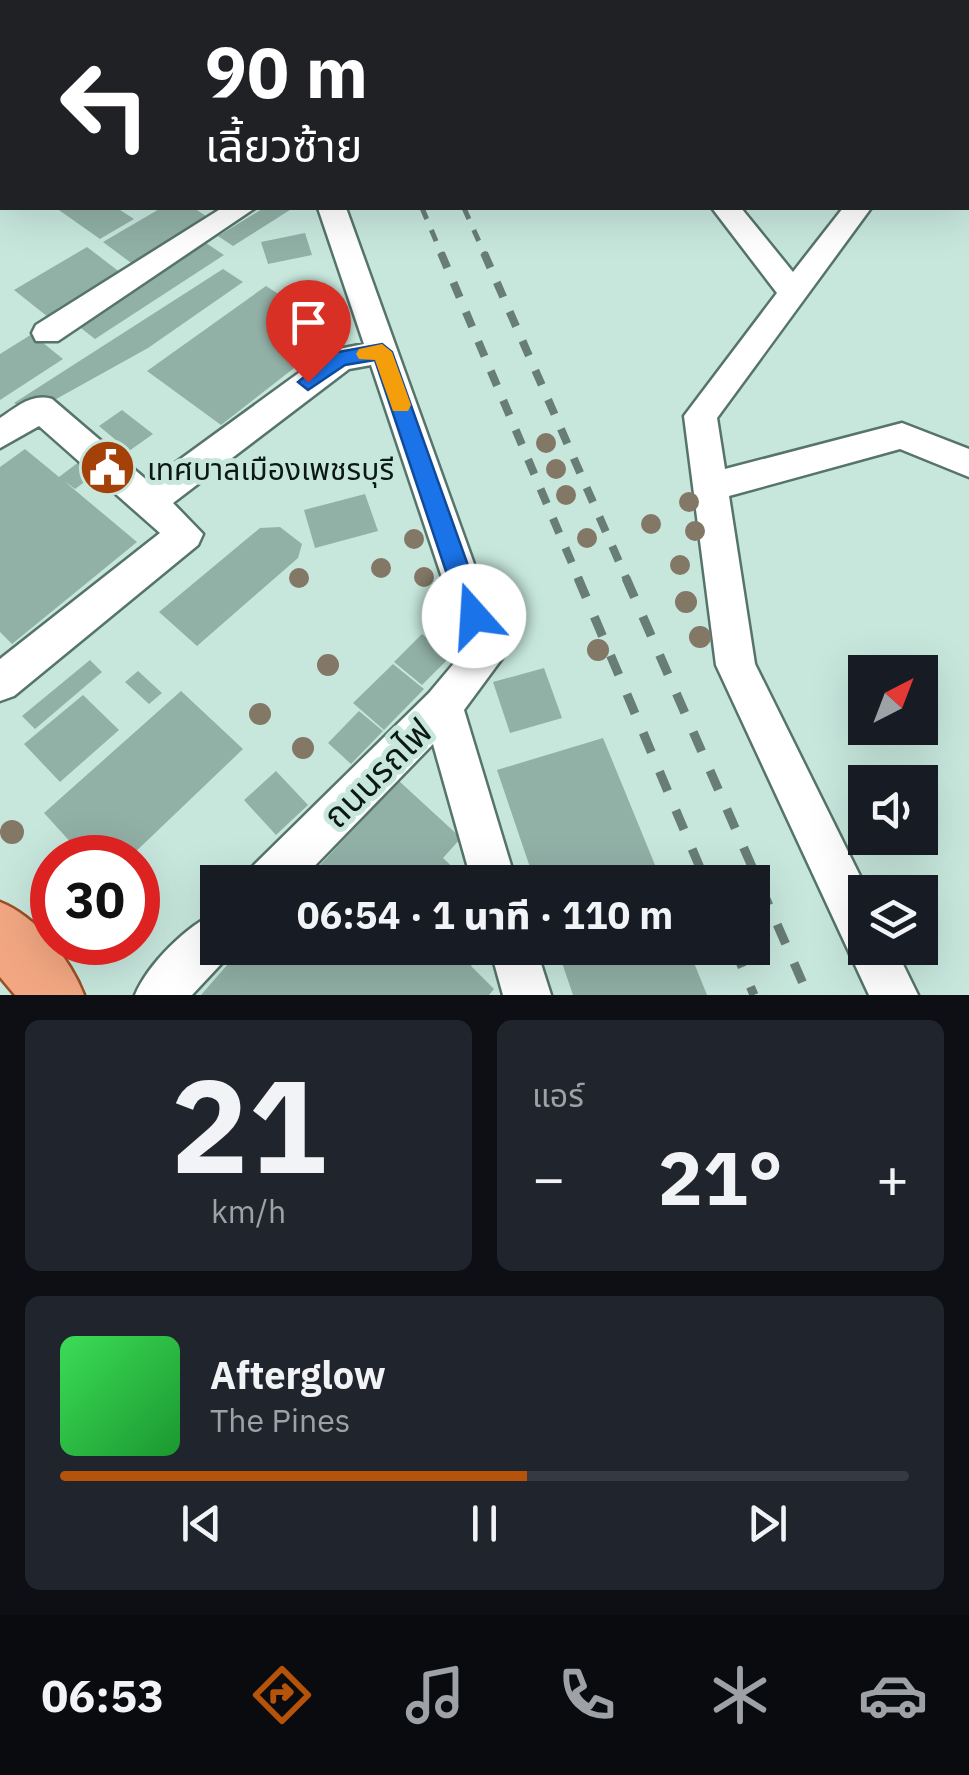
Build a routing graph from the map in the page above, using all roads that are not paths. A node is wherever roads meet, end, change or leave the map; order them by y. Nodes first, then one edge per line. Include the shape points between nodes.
1 (238, 210) edge
2 (333, 210) edge
3 (728, 210) edge
4 (855, 210) edge
5 (793, 293) junction
6 (47, 332) dead end
7 (382, 352) junction
8 (0, 435) edge
9 (969, 464) edge
10 (710, 487) junction
11 (149, 502) junction
12 (4, 672) edge
13 (443, 706) junction
14 (287, 865) edge
15 (489, 865) edge
16 (848, 899) edge
17 (0, 931) edge
18 (200, 953) edge
19 (518, 965) edge
20 (879, 965) edge
21 (54, 995) edge
22 (159, 995) edge
23 (527, 995) edge
24 (894, 995) edge

1 - 6 street
2 - 7 street, ถนนรถไฟ
3 - 5 street
4 - 5 street
5 - 10 street via 700,416
7 - 11 street via 340,358
7 - 13 street, ถนนรถไฟ via 487,653
8 - 11 street via 40,408
9 - 10 street via 902,436
10 - 16 street via 736,665
11 - 12 street via 185,534
13 - 14 street, ถนนรถไฟ
13 - 15 street, ถนนรถไฟ
17 - 21 main road
18 - 22 street
19 - 23 street
20 - 24 street

